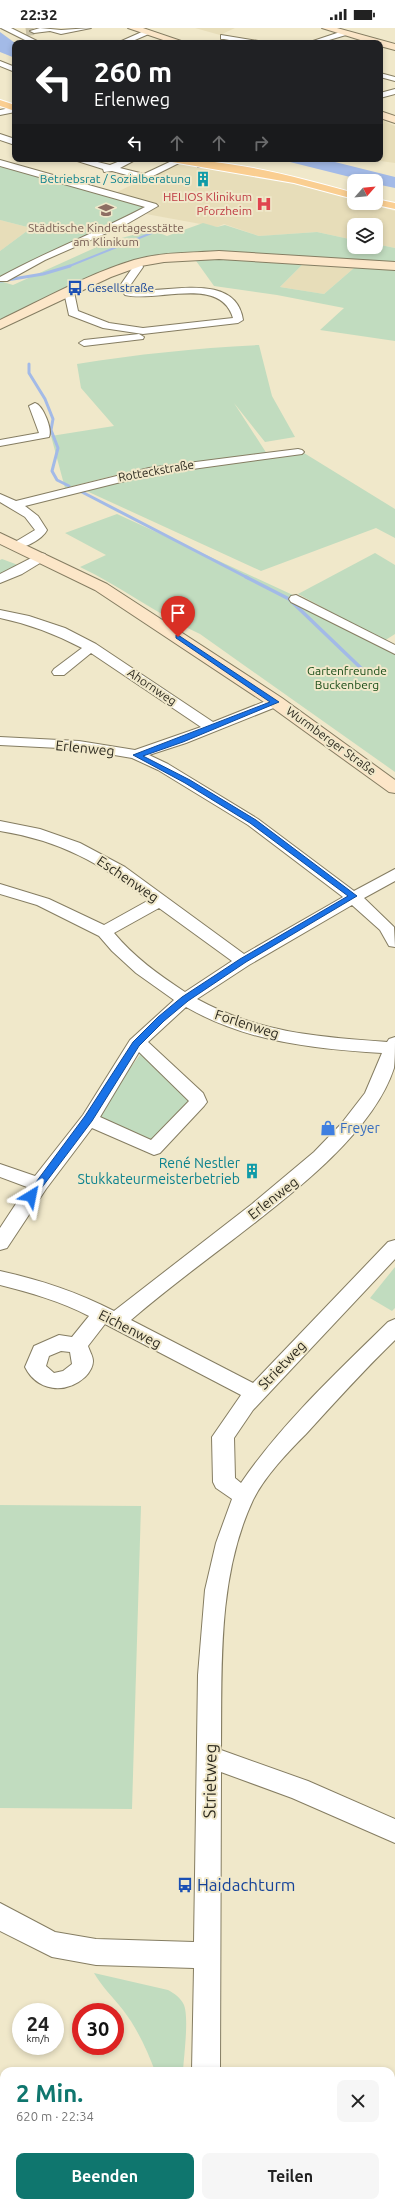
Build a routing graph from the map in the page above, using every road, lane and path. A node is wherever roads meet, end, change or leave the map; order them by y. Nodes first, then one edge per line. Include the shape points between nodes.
1 (6, 28) edge
2 (87, 28) edge
3 (134, 28) edge
4 (327, 28) edge
5 (236, 30) dead end
6 (34, 31) dead end
7 (26, 32) dead end
8 (147, 33) junction
9 (343, 33) junction
10 (17, 34) junction
11 (30, 40) edge
12 (130, 40) edge
13 (172, 40) edge
14 (230, 40) edge
15 (321, 40) edge
16 (369, 40) edge
17 (383, 44) edge
18 (395, 47) edge
19 (0, 63) edge
20 (12, 69) edge
21 (383, 76) edge
22 (395, 79) edge
23 (395, 91) edge
24 (383, 95) edge
25 (0, 103) edge
26 (12, 107) edge
27 (12, 109) edge
28 (0, 113) edge
29 (383, 115) edge
30 (395, 120) edge
31 (0, 137) edge
32 (12, 141) edge
33 (87, 162) edge
34 (126, 162) edge
35 (171, 162) edge
36 (185, 162) edge
37 (206, 162) edge
38 (0, 163) edge
39 (201, 165) junction
40 (111, 168) junction
41 (76, 184) junction
42 (347, 194) edge
43 (383, 203) edge
44 (395, 206) edge
45 (138, 264) junction
46 (395, 266) edge
47 (3, 279) dead end
48 (69, 292) junction
49 (0, 326) edge
50 (184, 326) junction
51 (84, 343) dead end
52 (35, 406) dead end
53 (0, 443) edge
54 (298, 452) dead end
55 (0, 498) edge
56 (16, 505) junction
57 (0, 538) edge
58 (16, 545) junction
59 (42, 557) junction
60 (0, 579) edge
61 (296, 600) dead end
62 (0, 614) edge
63 (91, 647) junction
64 (395, 650) edge
65 (59, 672) dead end
66 (276, 702) junction
67 (211, 727) junction
68 (0, 741) edge
69 (136, 755) junction
70 (395, 788) edge
71 (0, 826) edge
72 (395, 874) edge
73 (0, 889) edge
74 (353, 896) junction
75 (160, 900) junction
76 (106, 932) junction
77 (395, 942) edge
78 (243, 961) junction
79 (185, 999) junction
80 (136, 1044) junction
81 (394, 1045) edge
82 (89, 1119) junction
83 (0, 1170) edge
84 (39, 1184) junction
85 (0, 1243) edge
86 (395, 1247) edge
87 (0, 1278) edge
88 (109, 1317) junction
89 (395, 1327) edge
90 (77, 1345) dead end
91 (255, 1394) junction
92 (244, 1496) junction
93 (211, 1757) junction
94 (395, 1831) edge
95 (0, 1916) edge
96 (206, 1955) junction
97 (206, 2067) edge

1 - 10 street
2 - 6 street via 61,32 50,29
3 - 8 main road
4 - 9 main road
5 - 14 street via 221,39
7 - 10 street
8 - 12 street
8 - 13 main road
9 - 15 street
9 - 16 main road
10 - 11 street
17 - 18 main road
19 - 20 street
21 - 22 street
23 - 24 street
25 - 26 main road
27 - 28 street
29 - 30 main road
31 - 32 street
33 - 40 street
34 - 40 street
35 - 40 street via 145,177
36 - 39 main road
37 - 39 street
38 - 41 street
39 - 42 main road via 262,174
40 - 41 street
41 - 47 street via 153,206
43 - 44 main road
45 - 46 main road via 176,256 219,255
45 - 48 main road via 107,274
45 - 50 street via 124,287 129,293 190,291 219,294 230,300 239,318 233,321
48 - 49 main road
48 - 50 street via 72,313 102,325 143,331
50 - 51 street via 182,329 139,337
52 - 53 street via 45,435
54 - 56 street, Rotteckstraße via 267,458 147,471 103,480
55 - 56 street
56 - 58 street via 33,519 41,530 39,534
57 - 58 main road, Wurmberger Straße
58 - 59 main road, Wurmberger Straße
59 - 60 street
59 - 66 main road, Wurmberger Straße via 101,587
61 - 64 street
62 - 63 street, Ahornweg via 60,631
63 - 65 street
63 - 67 street, Ahornweg
66 - 67 street
66 - 70 main road, Wurmberger Straße
67 - 69 street
68 - 69 street, Erlenweg via 79,745
69 - 74 street, Erlenweg via 198,787 253,822
71 - 75 street, Eschenweg via 35,832 75,846 119,870
72 - 74 street
73 - 76 street, Forlenweg via 42,902
74 - 77 street, Erlenweg via 386,927
74 - 78 street
75 - 76 street
75 - 78 street, Eschenweg via 204,935
76 - 79 street, Forlenweg via 113,944 152,977
78 - 79 street
79 - 80 street
79 - 81 street, Forlenweg via 231,1022 309,1042
80 - 82 street
80 - 82 street via 144,1048 197,1097 198,1102 154,1149
81 - 88 street, Erlenweg via 372,1094 350,1126 325,1154 296,1180 160,1284
82 - 84 street
83 - 84 street
84 - 85 street
86 - 91 street, Strietweg
87 - 88 street, Eichenweg via 39,1286
88 - 90 street, Erlenweg
88 - 91 street, Eichenweg
89 - 92 street, Strietweg via 284,1443
91 - 92 street, Strietweg via 223,1437 224,1482
92 - 93 street, Strietweg via 227,1543 216,1590 210,1675
93 - 94 street via 300,1788
93 - 96 street, Strietweg
95 - 96 street via 6,1922 52,1944 96,1952
96 - 97 street, Strietweg

